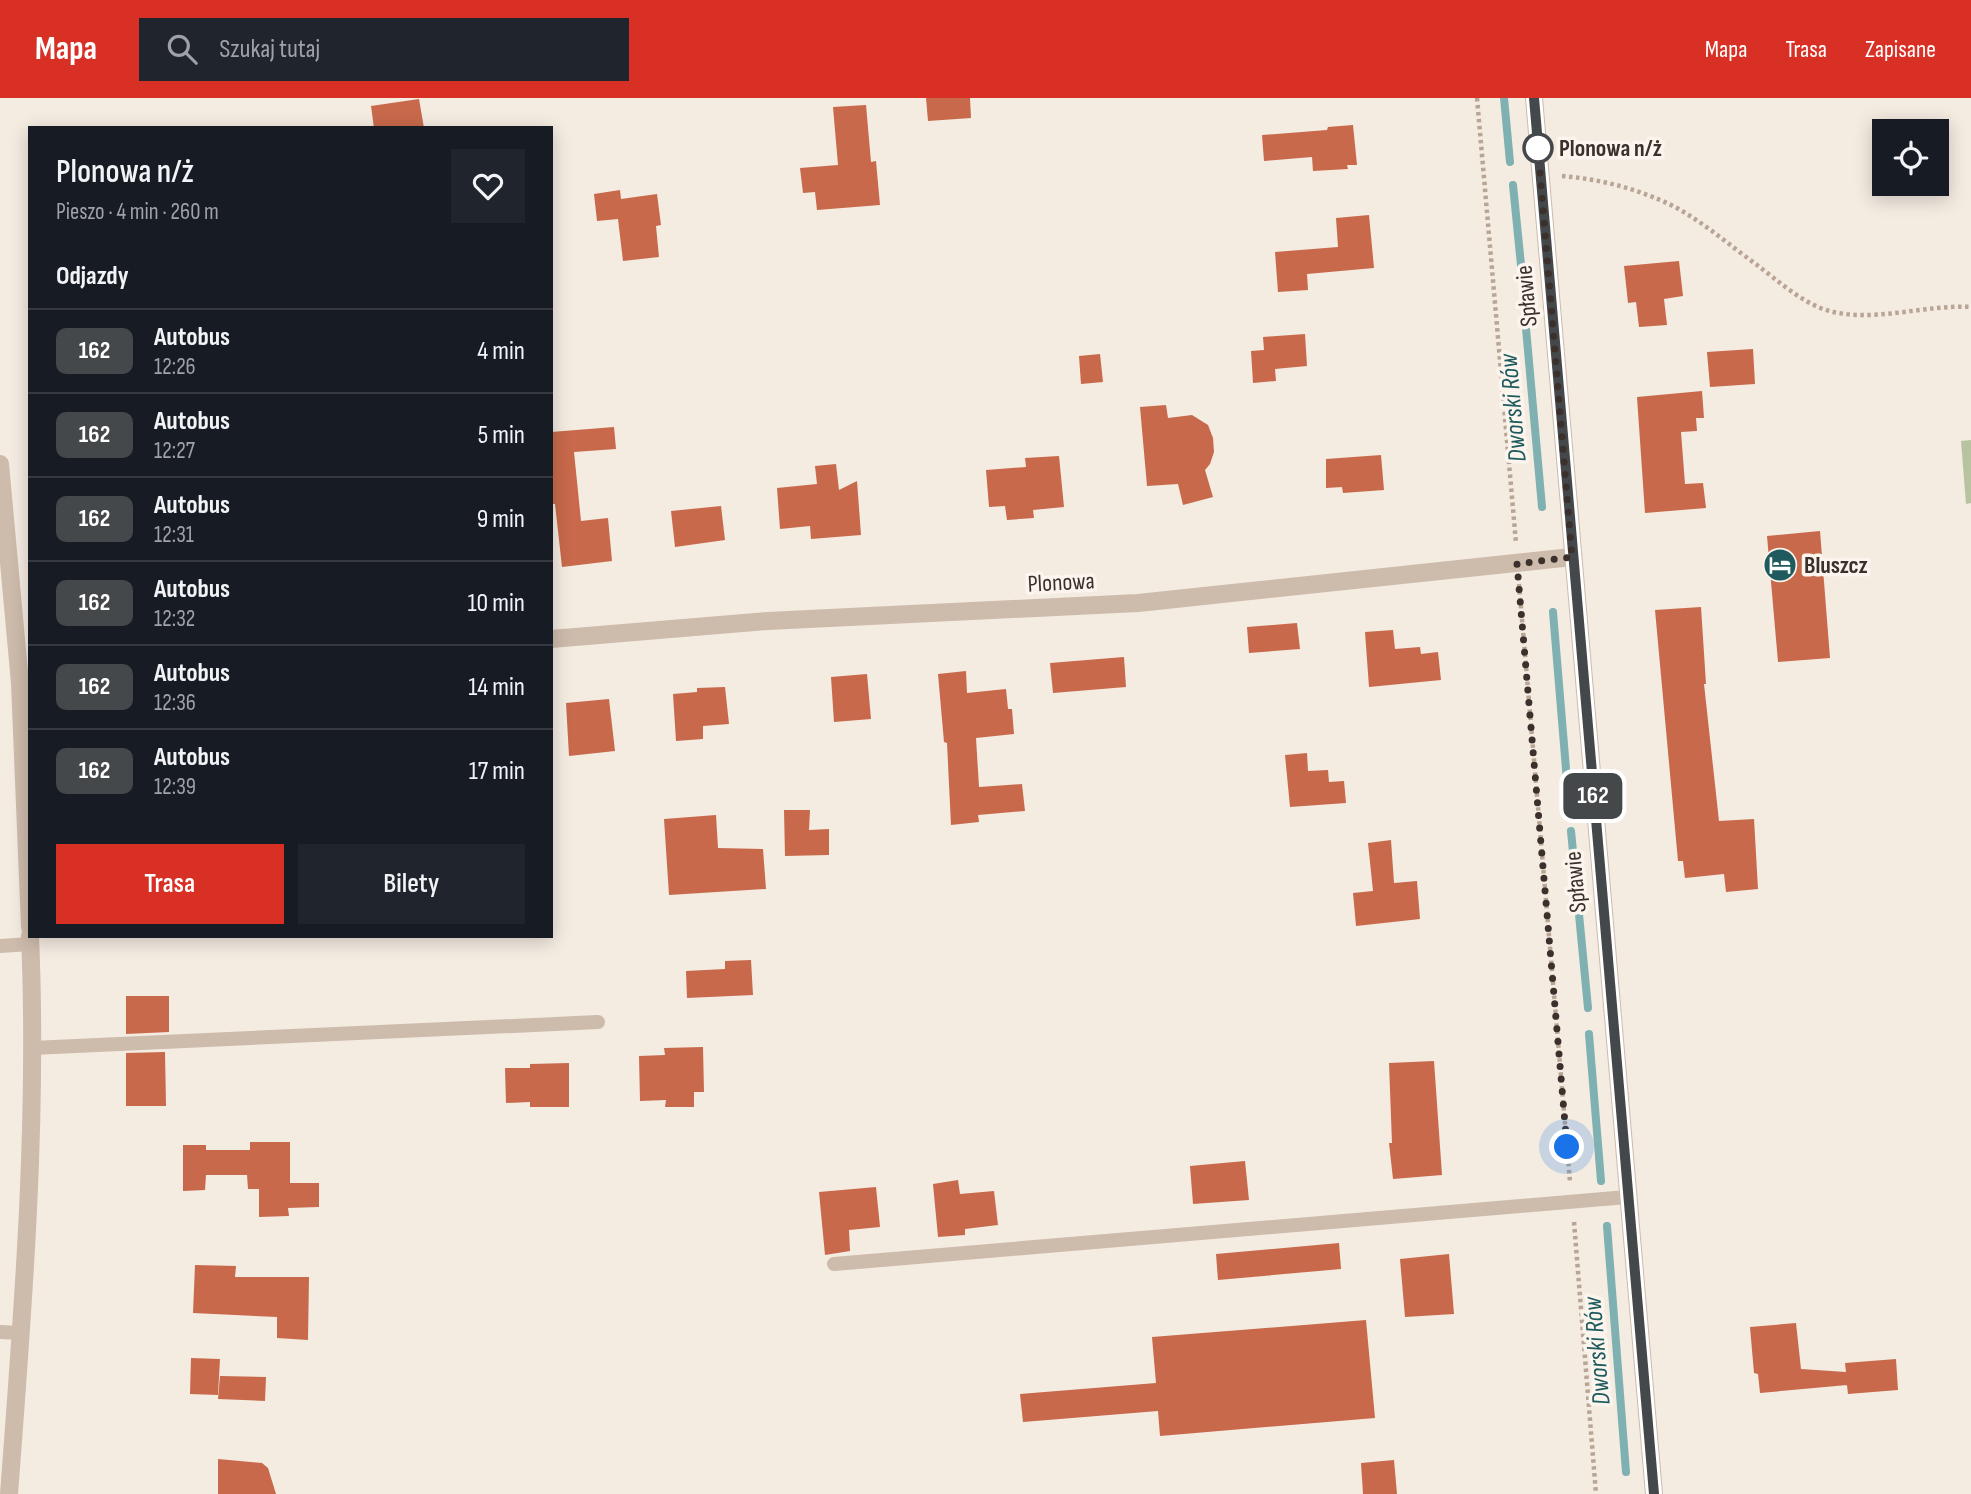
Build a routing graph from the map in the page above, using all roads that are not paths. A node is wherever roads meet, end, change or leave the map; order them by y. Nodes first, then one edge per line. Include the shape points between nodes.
1 (1534, 98) edge
2 (0, 464) edge
3 (1572, 557) junction
4 (553, 639) edge
5 (25, 683) edge
6 (28, 835) edge
7 (28, 937) edge
8 (30, 938) edge
9 (0, 946) edge
10 (598, 1022) dead end
11 (32, 1048) junction
12 (1627, 1197) junction
13 (834, 1264) dead end
14 (0, 1332) edge
15 (20, 1333) junction
16 (9, 1494) edge
17 (1653, 1494) edge

1 - 3 street, Spławie
2 - 5 street
3 - 4 street, Plonowa via 1138,603 768,621
3 - 12 street, Spławie
5 - 6 street
7 - 9 lane
8 - 11 street
10 - 11 lane
11 - 15 street
12 - 13 lane
12 - 17 street, Spławie
14 - 15 lane
15 - 16 street

